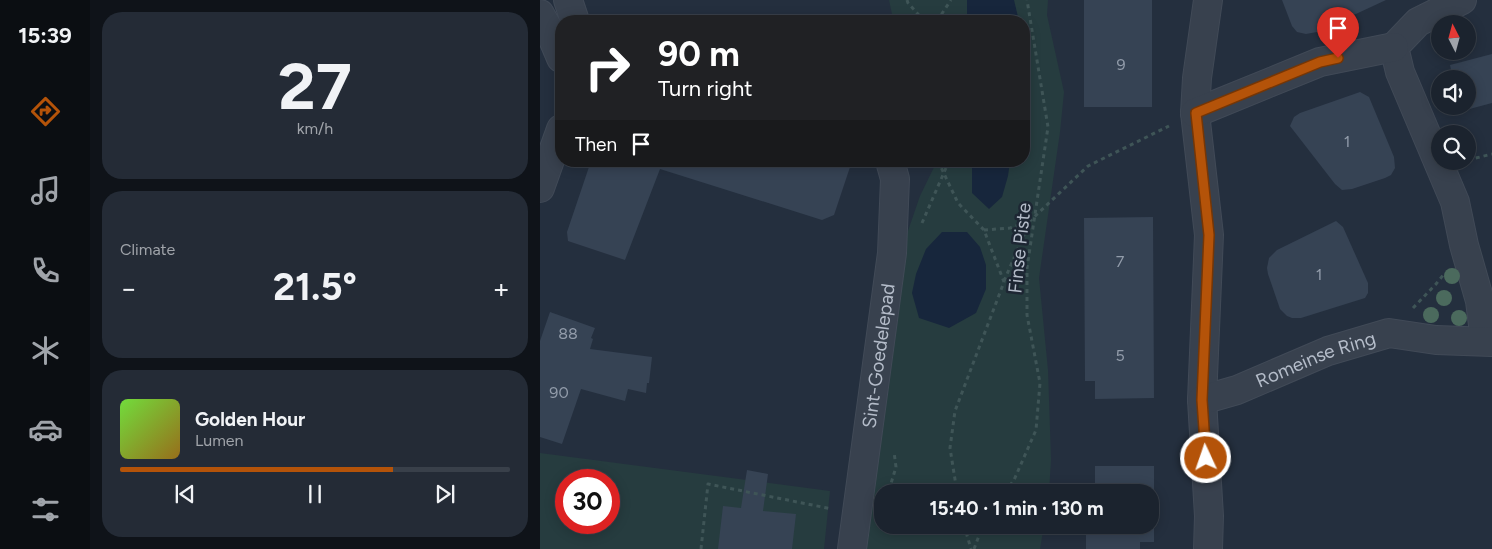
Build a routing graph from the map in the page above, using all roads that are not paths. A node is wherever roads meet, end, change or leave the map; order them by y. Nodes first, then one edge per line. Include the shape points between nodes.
1 (568, 0) edge
2 (1208, 0) edge
3 (1462, 0) edge
4 (540, 14) edge
5 (573, 15) edge
6 (555, 43) edge
7 (1394, 47) junction
8 (1196, 113) junction
9 (555, 146) edge
10 (892, 167) edge
11 (540, 188) edge
12 (1488, 341) edge
13 (1202, 400) junction
14 (852, 549) edge
15 (1208, 549) edge

1 - 5 street
2 - 8 street via 1197,78
3 - 7 street via 1418,22
4 - 6 street
7 - 8 street via 1320,62
7 - 12 street via 1400,72 1455,202
8 - 13 street via 1209,235
9 - 11 street
10 - 14 street, Sint-Goedelepad via 895,179 892,253
12 - 13 street, Romeinse Ring via 1436,340 1389,333 1328,351 1238,390
13 - 15 street

